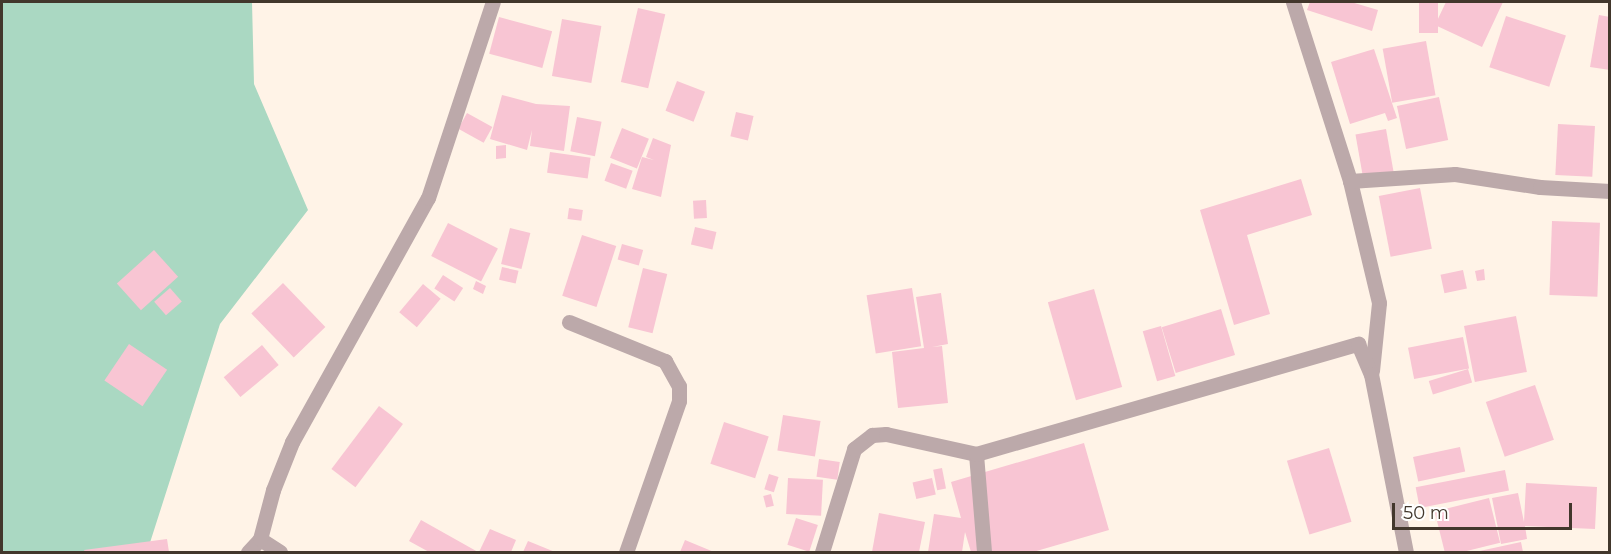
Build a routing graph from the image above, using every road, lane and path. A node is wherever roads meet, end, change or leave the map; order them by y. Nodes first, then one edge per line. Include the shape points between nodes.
1 (493, 2) edge
2 (1293, 2) edge
3 (1350, 181) junction
4 (1610, 191) edge
5 (569, 322) dead end
6 (1371, 374) junction
7 (976, 454) junction
8 (261, 539) junction
9 (248, 552) edge
10 (280, 552) edge
11 (626, 552) edge
12 (822, 552) edge
13 (984, 552) edge
14 (1406, 552) edge

1 - 8 street via 428,198 292,442 273,490
2 - 3 street
3 - 4 street via 1455,174 1540,187
3 - 6 street via 1379,303
5 - 11 street via 665,361 679,386 679,400
6 - 7 street via 1358,344
6 - 14 street
7 - 12 street via 886,434 863,439 854,449
7 - 13 street
8 - 9 street
8 - 10 street

